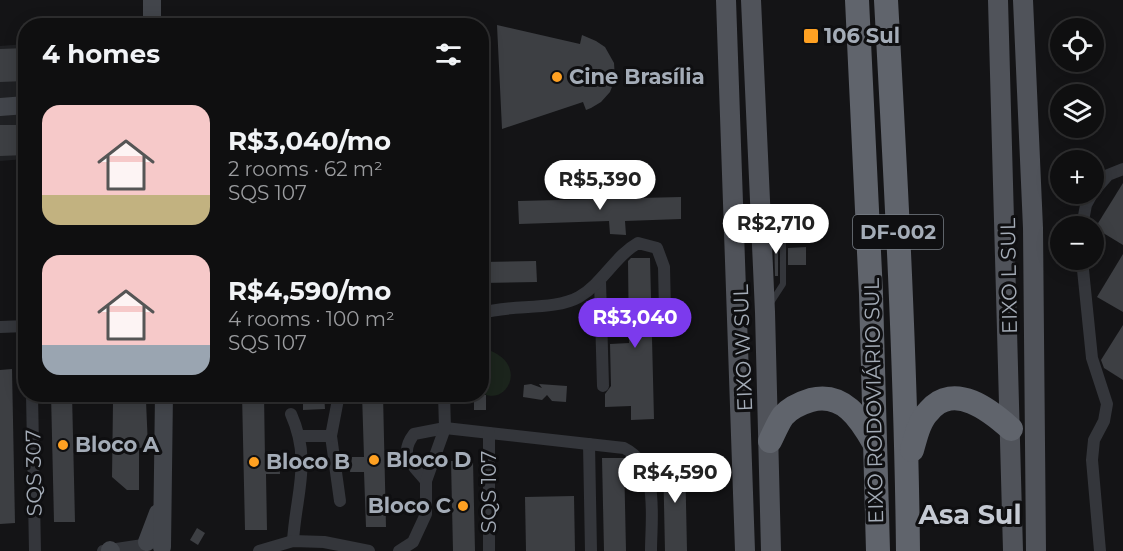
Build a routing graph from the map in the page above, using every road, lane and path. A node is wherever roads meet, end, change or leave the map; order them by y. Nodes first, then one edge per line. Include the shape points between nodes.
1 (152, 0) edge
2 (160, 0) edge
3 (726, 0) edge
4 (751, 0) edge
5 (857, 0) edge
6 (886, 0) edge
7 (998, 0) edge
8 (1023, 0) edge
9 (152, 18) edge
10 (161, 18) edge
11 (18, 105) edge
12 (0, 106) edge
13 (1123, 169) edge
14 (1104, 180) edge
15 (1083, 270) edge
16 (600, 281) junction
17 (489, 311) edge
18 (665, 311) dead end
19 (18, 326) edge
20 (0, 327) edge
21 (603, 386) dead end
22 (32, 402) edge
23 (164, 402) edge
24 (337, 402) edge
25 (444, 402) edge
26 (291, 414) dead end
27 (445, 428) junction
28 (1011, 429) junction
29 (489, 433) junction
30 (301, 436) junction
31 (331, 436) junction
32 (770, 441) junction
33 (589, 444) junction
34 (875, 444) junction
35 (907, 463) junction
36 (426, 481) junction
37 (340, 501) dead end
38 (292, 541) junction
39 (141, 549) edge
40 (279, 549) edge
41 (35, 551) edge
42 (102, 551) edge
43 (259, 551) edge
44 (369, 551) edge
45 (399, 551) edge
46 (489, 551) edge
47 (591, 551) edge
48 (651, 551) edge
49 (745, 551) edge
50 (771, 551) edge
51 (878, 551) edge
52 (908, 551) edge
53 (1013, 551) edge
54 (1036, 551) edge
55 (1100, 551) edge

1 - 9 street
2 - 10 street
3 - 49 main road, EIXO W SUL
4 - 32 main road, EIXO W SUL
5 - 34 highway, EIXO RODOVIÁRIO SUL / DF-002 via 872,294
6 - 35 highway, EIXO RODOVIÁRIO SUL / DF-002
7 - 28 main road, EIXO L SUL
8 - 54 main road, EIXO L SUL via 1033,228
11 - 12 street
13 - 14 street
15 - 55 street via 1092,358 1107,404 1094,440 1092,460
16 - 17 street via 576,298 554,304
16 - 18 street via 638,243 657,248 662,256
16 - 21 street
19 - 20 street
22 - 41 street, SQS 307
23 - 39 street via 162,500
24 - 31 street
25 - 27 street
26 - 30 street
27 - 29 street, SQS 107
27 - 36 street
27 - 36 street, SQS 107 via 414,434 406,445 406,454
28 - 35 highway via 975,402 944,401 930,409 920,423
28 - 53 main road, EIXO L SUL
29 - 33 street, SQS 107
29 - 46 street, SQS 107
30 - 31 street
30 - 38 street via 303,473
31 - 37 street
32 - 34 highway via 784,416 800,403 818,398 834,399 850,409
32 - 50 main road, EIXO W SUL
33 - 47 street
33 - 48 street, SQS 107 via 624,448 643,463 652,507
34 - 51 highway, EIXO RODOVIÁRIO SUL / DF-002
35 - 52 highway, EIXO RODOVIÁRIO SUL / DF-002
36 - 45 street via 422,526 413,542
38 - 40 street
38 - 44 street via 324,542
39 - 42 street
40 - 43 street

